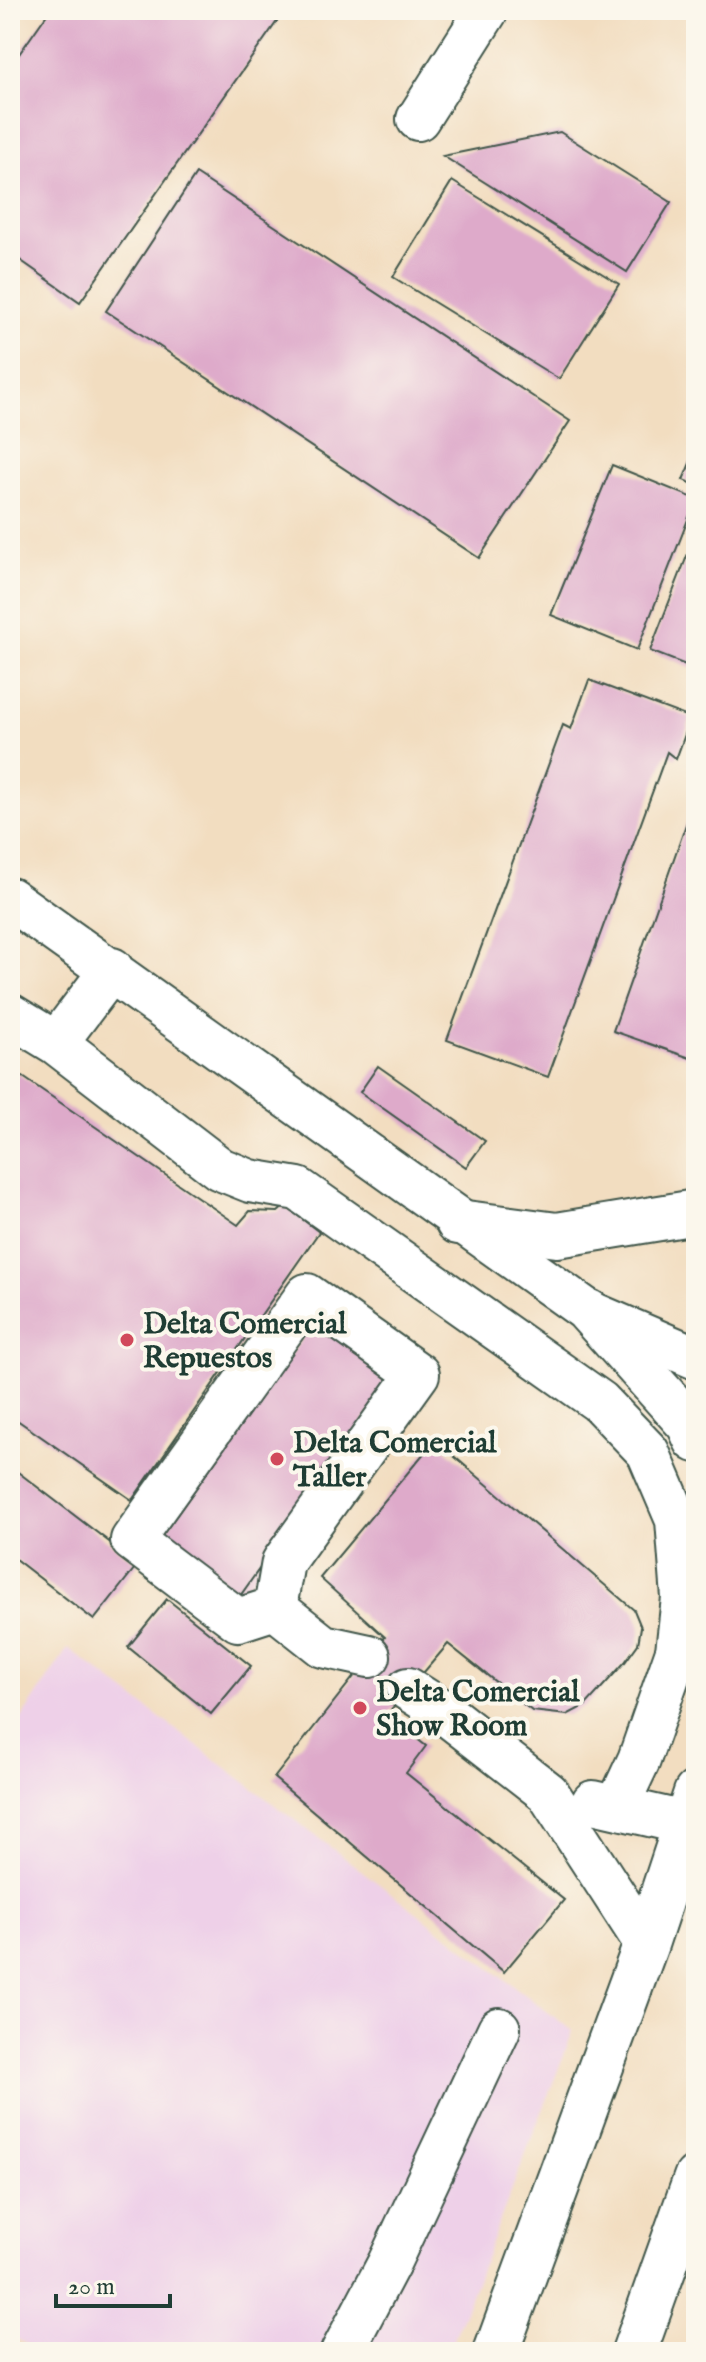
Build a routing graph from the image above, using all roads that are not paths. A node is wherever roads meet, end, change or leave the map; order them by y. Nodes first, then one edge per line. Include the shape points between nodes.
1 (487, 10) edge
2 (418, 119) dead end
3 (10, 899) edge
4 (112, 969) junction
5 (10, 1015) edge
6 (56, 1043) junction
7 (336, 1132) junction
8 (298, 1189) junction
9 (696, 1212) edge
10 (458, 1222) junction
11 (589, 1312) junction
12 (696, 1358) edge
13 (696, 1440) edge
14 (275, 1608) junction
15 (369, 1656) dead end
16 (408, 1689) dead end
17 (548, 1793) junction
18 (617, 1807) junction
19 (691, 1808) edge
20 (646, 1944) junction
21 (499, 2029) dead end
22 (696, 2178) edge
23 (634, 2351) edge
24 (342, 2352) edge
25 (496, 2352) edge

1 - 2 street
3 - 4 street
4 - 6 street
4 - 7 street
5 - 6 street
6 - 8 street via 220,1169 250,1181
7 - 8 street
7 - 10 street
8 - 18 street via 600,1402 648,1452 677,1520 683,1598 677,1651
9 - 10 main road via 557,1235
10 - 11 street
11 - 12 street
11 - 13 main road via 689,1424
14 - 14 street via 283,1562 418,1374 307,1295 132,1540 238,1620
14 - 15 street via 323,1646
16 - 17 street
17 - 18 street
17 - 20 street
18 - 19 street
19 - 20 main road
20 - 25 main road
21 - 24 street
22 - 23 main road

